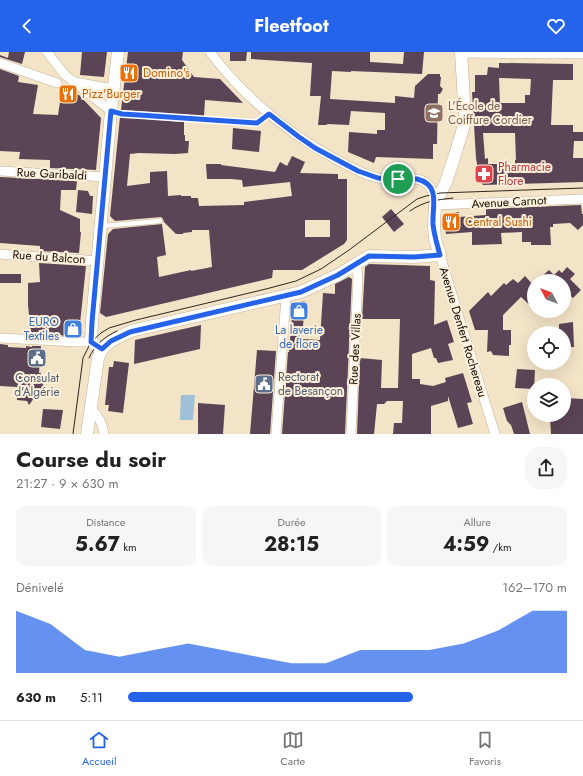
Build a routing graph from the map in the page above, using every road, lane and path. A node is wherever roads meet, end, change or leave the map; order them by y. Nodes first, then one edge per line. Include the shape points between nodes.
1 (47, 52) edge
2 (118, 52) edge
3 (210, 52) edge
4 (461, 52) edge
5 (583, 54) edge
6 (0, 63) edge
7 (65, 76) junction
8 (73, 82) junction
9 (57, 83) joint
10 (113, 89) junction
11 (111, 111) junction
12 (269, 114) junction
13 (0, 171) edge
14 (105, 177) junction
15 (583, 199) edge
16 (435, 205) junction
17 (160, 221) dead end
18 (101, 226) junction
19 (0, 254) edge
20 (440, 255) junction
21 (98, 261) junction
22 (356, 264) junction
23 (286, 296) junction
24 (0, 338) edge
25 (91, 342) junction
26 (102, 349) junction
27 (90, 409) junction
28 (87, 434) edge
29 (104, 434) edge
30 (276, 434) edge
31 (351, 434) edge
32 (495, 434) edge

1 - 7 street
2 - 10 main road
3 - 12 street via 243,91
4 - 5 street
4 - 16 main road via 464,126 446,182
6 - 9 street
7 - 8 street
7 - 9 lane
8 - 10 street
8 - 11 street
10 - 11 main road
11 - 12 lane via 122,114 257,123
11 - 14 main road
12 - 16 street via 315,148 358,171 378,178 422,180 430,186
13 - 14 street, Rue Garibaldi
14 - 18 main road
15 - 16 street, Avenue Carnot
16 - 20 main road, Avenue Denfert Rochereau via 435,239
17 - 18 lane
18 - 21 main road
19 - 21 street, Rue du Balcon
20 - 22 main road via 369,256
20 - 32 street, Avenue Denfert Rochereau
21 - 25 main road
22 - 23 main road via 318,285
22 - 31 street, Rue des Villas via 358,276
23 - 26 main road via 130,332 111,341
23 - 30 street
24 - 25 street
25 - 26 main road
26 - 27 main road via 98,358
27 - 28 main road
27 - 29 street via 94,410 100,420

